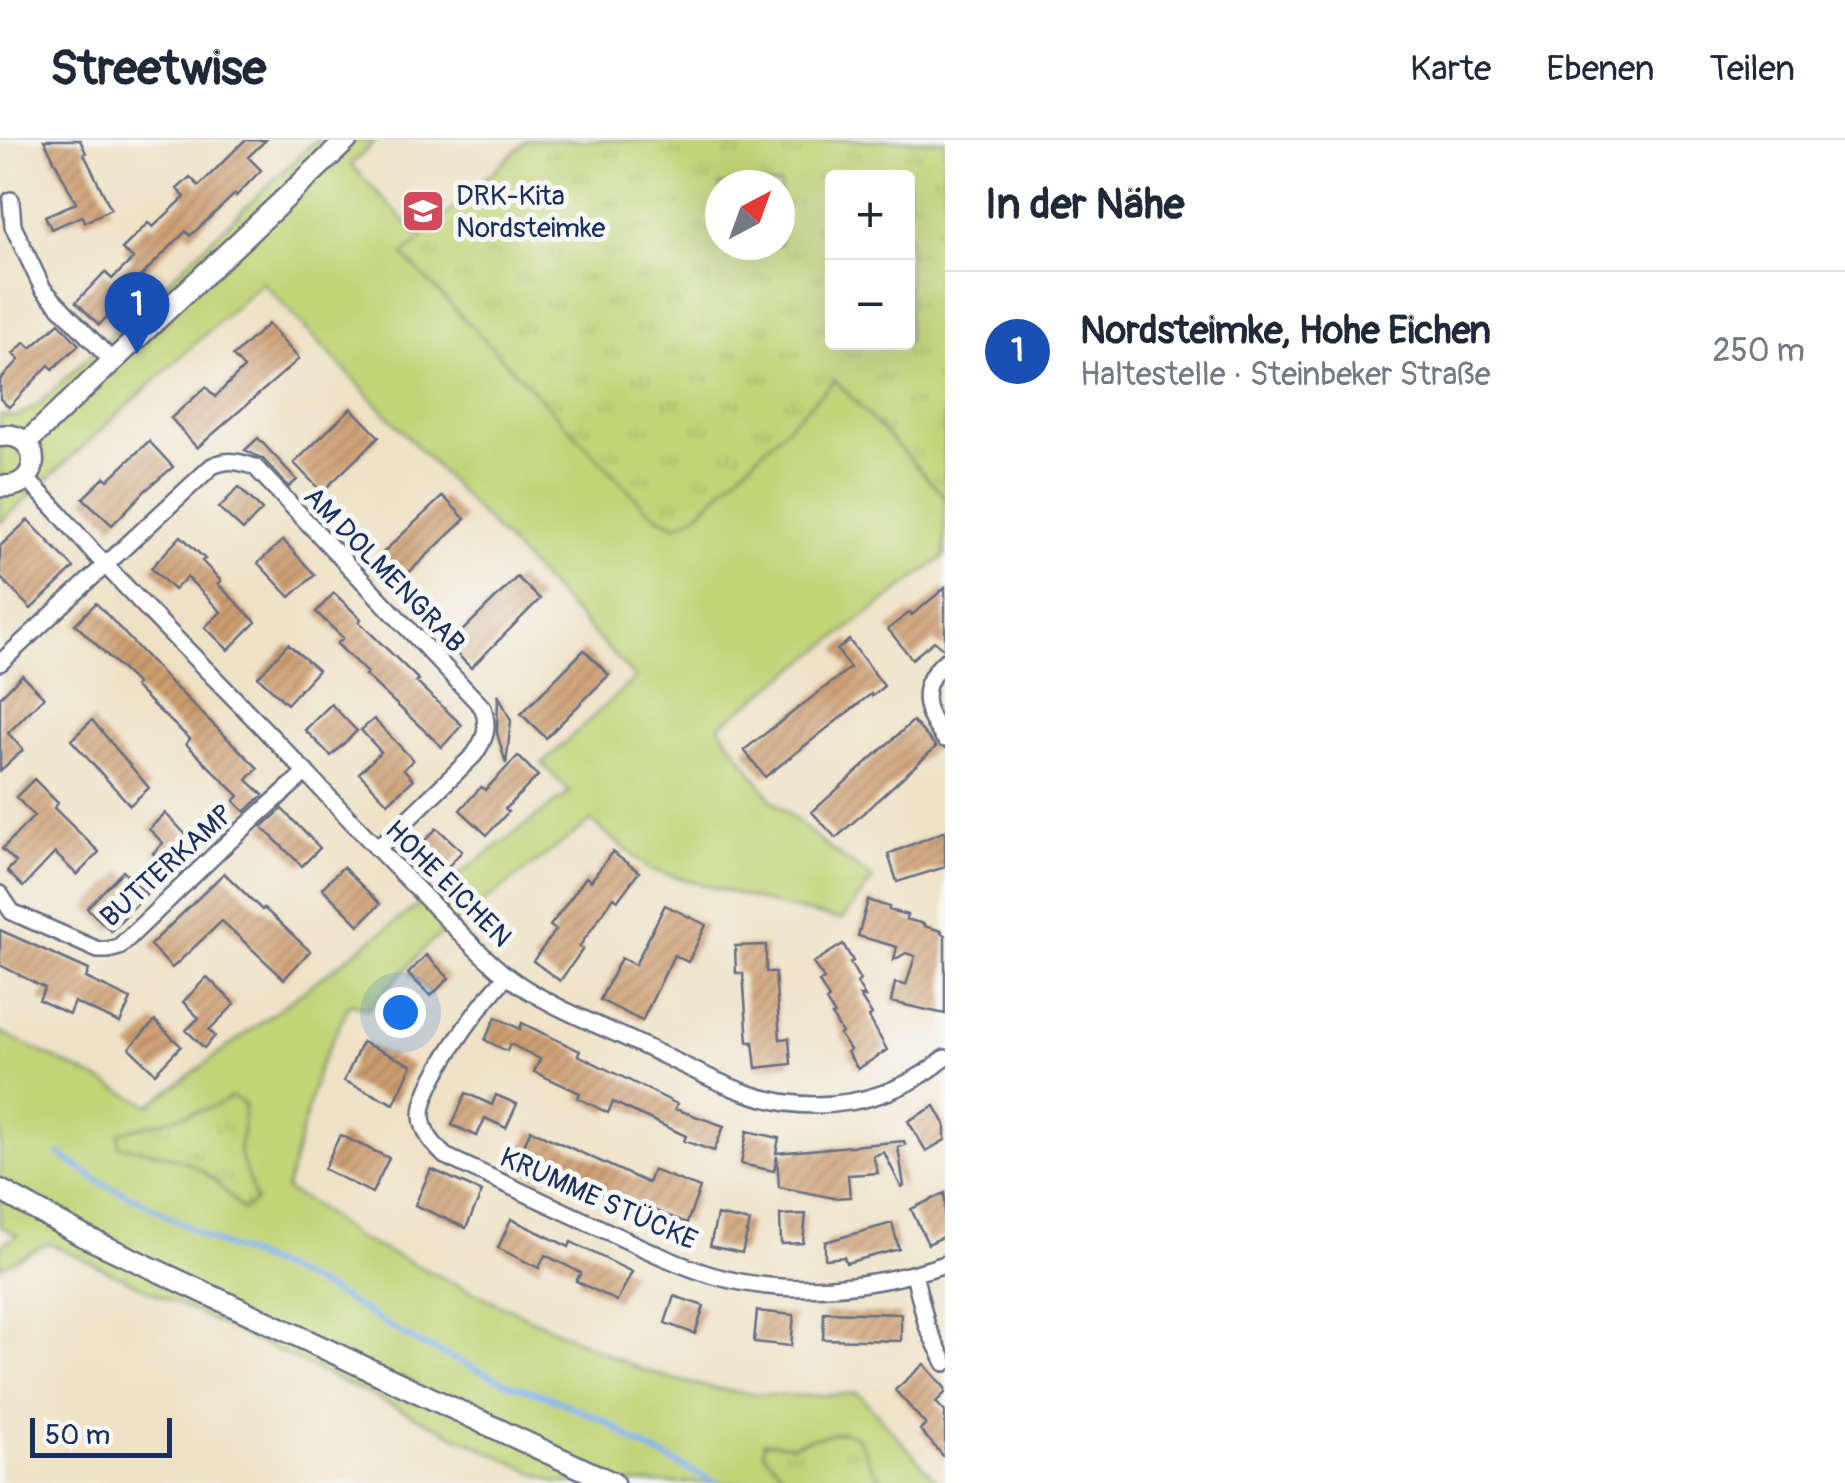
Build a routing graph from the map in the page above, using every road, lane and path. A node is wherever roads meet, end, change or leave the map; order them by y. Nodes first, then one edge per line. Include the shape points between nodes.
1 (348, 140) edge
2 (11, 200) dead end
3 (112, 361) junction
4 (0, 436) edge
5 (26, 442) junction
6 (26, 479) junction
7 (0, 486) edge
8 (104, 564) junction
9 (945, 662) edge
10 (0, 663) edge
11 (945, 740) edge
12 (306, 772) junction
13 (377, 849) junction
14 (0, 894) edge
15 (507, 976) junction
16 (945, 1058) edge
17 (0, 1190) edge
18 (945, 1264) edge
19 (914, 1274) junction
20 (945, 1363) edge
21 (613, 1483) edge

1 - 3 street
2 - 3 street via 13,226 44,289
3 - 5 street
4 - 5 street
5 - 6 street via 33,461
6 - 7 street
6 - 8 street, HOHE EICHEN
8 - 10 street
8 - 12 street, HOHE EICHEN
8 - 13 street, AM DOLMENGRAB via 212,466 238,461 255,467 483,708 488,723 474,755
9 - 11 street via 932,673 926,697 928,714
12 - 13 street, HOHE EICHEN
12 - 14 street, BUTTERKAMP via 119,947 98,950 12,912
13 - 15 street, HOHE EICHEN
15 - 16 street, HOHE EICHEN via 558,1007 770,1100 815,1105 878,1096
15 - 19 street, KRUMME STÜCKE via 448,1054 424,1102 425,1130 445,1156 714,1276 817,1287
17 - 21 street via 83,1236
18 - 19 street, KRUMME STÜCKE
19 - 20 street

